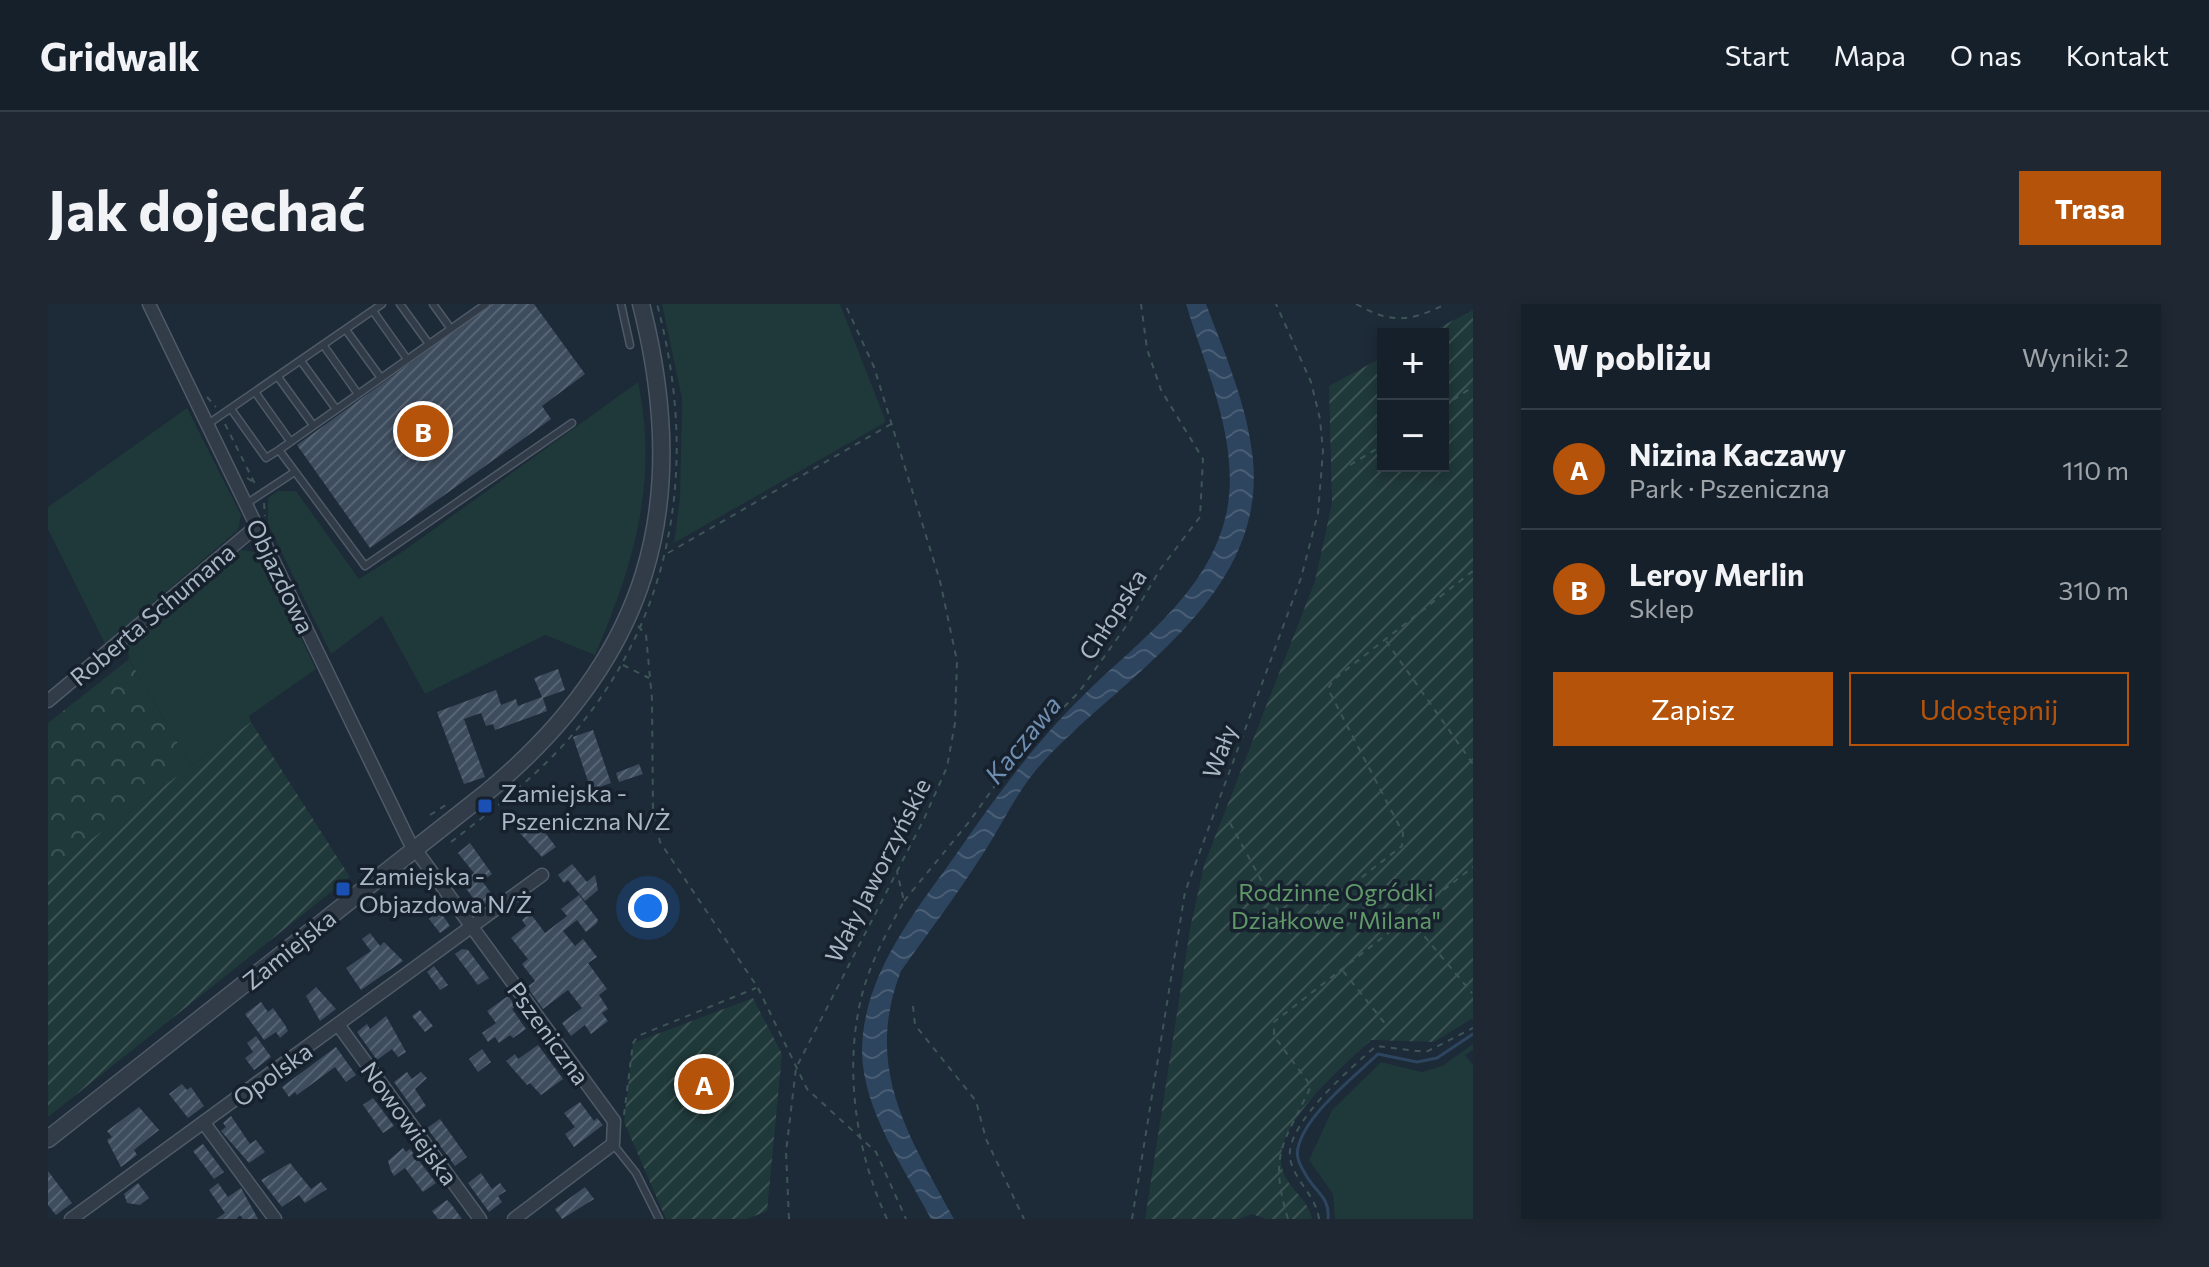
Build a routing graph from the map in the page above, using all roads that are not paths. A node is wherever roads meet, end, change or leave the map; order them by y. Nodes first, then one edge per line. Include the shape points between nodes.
1 (149, 304) edge
2 (382, 304) edge
3 (400, 304) edge
4 (433, 304) edge
5 (468, 304) edge
6 (486, 304) edge
7 (621, 304) edge
8 (641, 304) edge
9 (373, 311) junction
10 (474, 312) junction
11 (451, 329) junction
12 (346, 330) junction
13 (429, 344) junction
14 (630, 345) dead end
15 (324, 346) junction
16 (407, 359) junction
17 (301, 361) junction
18 (278, 377) junction
19 (381, 378) junction
20 (255, 392) junction
21 (358, 394) junction
22 (231, 409) junction
23 (336, 409) junction
24 (572, 423) dead end
25 (208, 424) junction
26 (313, 425) junction
27 (290, 441) junction
28 (279, 450) junction
29 (293, 473) junction
30 (246, 504) junction
31 (257, 526) junction
32 (48, 701) edge
33 (413, 848) junction
34 (542, 875) dead end
35 (471, 927) junction
36 (339, 1026) junction
37 (204, 1123) junction
38 (48, 1139) edge
39 (613, 1144) junction
40 (74, 1218) edge
41 (275, 1219) edge
42 (480, 1219) edge
43 (514, 1219) edge
44 (659, 1219) edge

1 - 25 street, Objazdowa
2 - 9 lane
3 - 13 lane
4 - 11 lane
5 - 10 lane
6 - 10 lane
7 - 14 lane
8 - 33 street, Zamiejska via 662,416 657,554 633,623 551,734 486,793
9 - 12 lane
9 - 16 lane
10 - 11 lane
11 - 13 lane
12 - 15 lane
12 - 19 lane
13 - 16 lane
15 - 17 lane
15 - 21 lane
16 - 19 lane
17 - 18 lane
17 - 23 lane
18 - 20 lane
18 - 26 lane
19 - 21 lane
20 - 22 lane
20 - 27 lane
21 - 23 lane
22 - 25 lane
22 - 28 lane via 266,458
23 - 26 lane
24 - 29 lane via 365,566
25 - 30 street, Objazdowa
26 - 27 lane
27 - 28 lane
28 - 29 lane
29 - 30 lane
30 - 31 street, Objazdowa
31 - 32 street, Roberta Schumana
31 - 33 street, Objazdowa
33 - 35 street, Pszeniczna
33 - 38 street, Zamiejska
34 - 35 street
35 - 36 street, Opolska
35 - 39 street, Pszeniczna via 614,1121
36 - 37 street, Opolska
36 - 42 street, Nowowiejska
37 - 40 street, Opolska
37 - 41 street
39 - 43 street
39 - 44 lane via 636,1173

